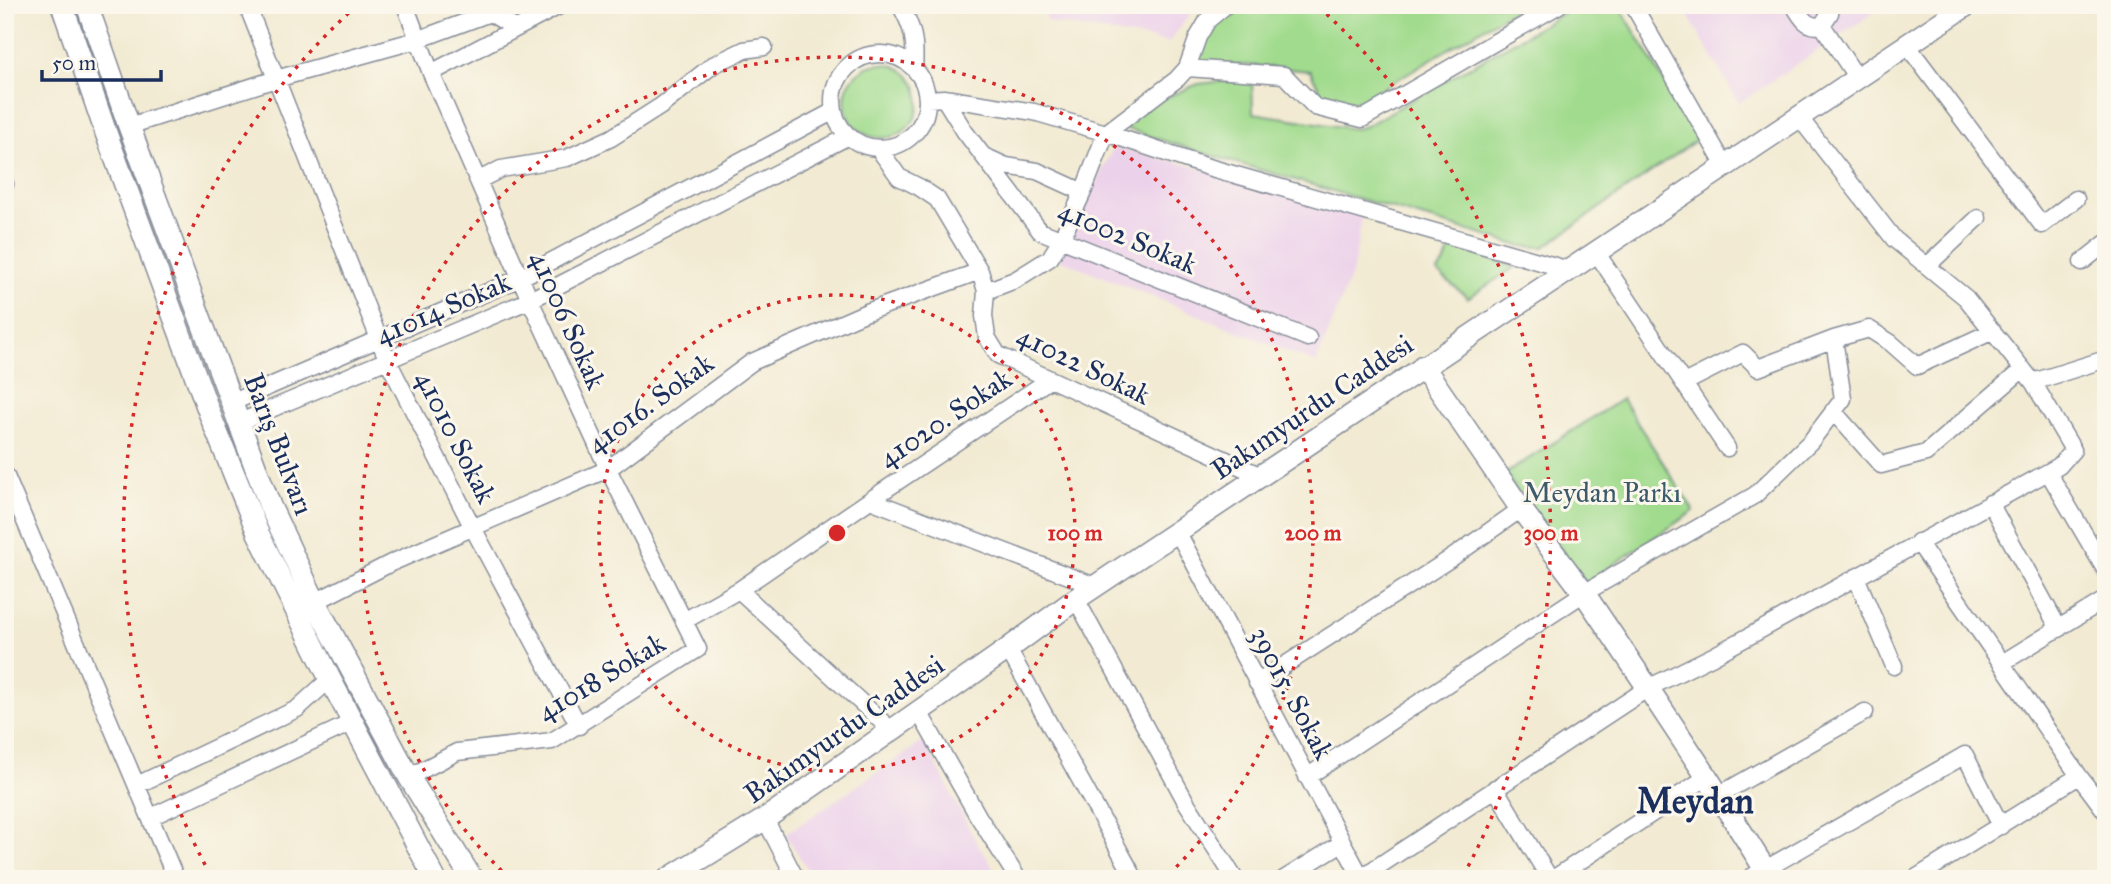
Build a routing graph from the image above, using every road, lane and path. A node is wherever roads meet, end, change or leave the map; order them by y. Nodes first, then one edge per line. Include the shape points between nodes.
1 (62, 5) edge
2 (87, 5) edge
3 (247, 5) edge
4 (405, 5) edge
5 (561, 5) edge
6 (900, 5) edge
7 (1226, 5) edge
8 (1559, 5) edge
9 (1633, 5) edge
10 (1794, 5) edge
11 (1831, 5) edge
12 (1967, 5) edge
13 (1822, 25) junction
14 (515, 28) junction
15 (417, 40) junction
16 (1908, 45) junction
17 (764, 47) dead end
18 (914, 68) junction
19 (1187, 68) junction
20 (431, 73) junction
21 (1857, 78) junction
22 (276, 79) junction
23 (944, 98) junction
24 (927, 99) junction
25 (834, 111) junction
26 (1799, 117) junction
27 (128, 126) junction
28 (106, 133) junction
29 (1106, 133) junction
30 (849, 136) junction
31 (878, 148) junction
32 (984, 156) junction
33 (1725, 166) junction
34 (478, 180) junction
35 (1083, 192) junction
36 (2076, 199) dead end
37 (1978, 218) dead end
38 (1061, 240) junction
39 (2106, 243) edge
40 (1596, 252) junction
41 (2082, 262) dead end
42 (1927, 266) junction
43 (1569, 270) junction
44 (980, 271) junction
45 (520, 278) junction
46 (986, 291) junction
47 (530, 300) junction
48 (1993, 331) junction
49 (1308, 338) dead end
50 (379, 340) junction
51 (1834, 340) junction
52 (387, 359) junction
53 (2106, 359) edge
54 (1423, 366) junction
55 (2023, 369) junction
56 (1049, 380) junction
57 (2033, 382) junction
58 (1684, 383) junction
59 (1833, 411) junction
60 (236, 412) junction
61 (212, 420) junction
62 (1727, 448) dead end
63 (608, 469) junction
64 (2048, 472) junction
65 (5, 474) edge
66 (1261, 475) junction
67 (870, 499) junction
68 (1990, 503) junction
69 (1521, 509) junction
70 (473, 528) junction
71 (1177, 531) junction
72 (1918, 542) junction
73 (2106, 571) edge
74 (1856, 577) junction
75 (1095, 586) junction
76 (739, 590) junction
77 (1584, 593) junction
78 (1076, 599) junction
79 (2106, 599) edge
80 (315, 602) junction
81 (684, 621) junction
82 (2059, 629) junction
83 (698, 649) joint
84 (1008, 649) junction
85 (2002, 663) junction
86 (1894, 666) dead end
87 (350, 668) junction
88 (330, 679) junction
89 (1257, 683) junction
90 (1648, 688) junction
91 (919, 712) junction
92 (1865, 712) dead end
93 (353, 722) junction
94 (579, 726) junction
95 (891, 730) junction
96 (2079, 776) junction
97 (409, 777) junction
98 (1307, 777) junction
99 (1707, 777) junction
100 (137, 785) junction
101 (1495, 788) junction
102 (1719, 795) junction
103 (2106, 811) edge
104 (151, 817) junction
105 (765, 819) junction
106 (2001, 826) junction
107 (1342, 843) junction
108 (692, 863) junction
109 (1761, 875) edge
110 (1361, 878) edge
111 (176, 879) edge
112 (435, 879) edge
113 (472, 879) edge
114 (668, 879) edge
115 (677, 879) edge
116 (796, 879) edge
117 (1018, 879) edge
118 (1135, 879) edge
119 (1235, 879) edge
120 (1284, 879) edge
121 (1552, 879) edge
122 (1914, 879) edge

1 - 28 main road, Barış Bulvarı
2 - 27 main road, Barış Bulvarı
3 - 22 street, 41010 Sokak
4 - 15 street, 41006 Sokak
5 - 14 street
6 - 18 street via 916,47
7 - 19 street via 1208,20
8 - 19 street via 1362,119 1315,107 1284,75
9 - 33 street
10 - 13 street via 1804,22
11 - 13 street
12 - 16 main road, Bakımyurdu Caddesi
13 - 21 street
14 - 15 street via 490,13
14 - 20 street
15 - 20 street, 41006 Sokak
15 - 22 street
16 - 21 main road, Bakımyurdu Caddesi
16 - 36 street via 2042,225
17 - 34 street via 744,50 713,65 611,138 567,158 501,169
18 - 24 street
18 - 25 street via 885,54 863,57 839,78 833,93
19 - 29 street
20 - 34 street, 41006 Sokak
21 - 26 main road, Bakımyurdu Caddesi
22 - 27 street
22 - 50 street, 41010 Sokak
23 - 24 street
23 - 29 street via 1034,112
23 - 32 street, 41002 Sokak
24 - 31 street via 921,126 906,141
25 - 30 street
25 - 45 street, 41014 Sokak
26 - 33 main road, Bakımyurdu Caddesi
26 - 42 street via 1894,239
27 - 28 main road
27 - 60 main road, Barış Bulvarı
28 - 61 main road, Barış Bulvarı
29 - 35 street
29 - 43 street via 1208,167
30 - 31 street
30 - 47 street, 41014 Sokak
31 - 44 street, 41022 Sokak via 899,177 937,199
32 - 35 street via 1006,166 1037,171
32 - 38 street, 41002 Sokak via 1040,231
33 - 40 main road, Bakımyurdu Caddesi
34 - 45 street, 41006 Sokak
35 - 38 street
37 - 42 street
38 - 46 street via 1050,258 1015,280
38 - 49 street, 41002 Sokak
39 - 41 street
40 - 43 main road, Bakımyurdu Caddesi
40 - 58 street
42 - 48 street via 1966,298
43 - 54 main road, Bakımyurdu Caddesi
44 - 46 street, 41022 Sokak
44 - 63 street, 41016. Sokak via 867,312 752,362
45 - 47 street, 41006 Sokak
45 - 50 street, 41014 Sokak
46 - 56 street, 41022 Sokak via 987,337 998,355
47 - 52 street, 41014 Sokak
47 - 63 street, 41006 Sokak
48 - 51 street via 1917,366 1869,329
48 - 55 street
50 - 52 street, 41010 Sokak
50 - 60 street, 41014 Sokak
51 - 58 street via 1758,368 1743,353
51 - 59 street via 1843,399
52 - 60 street, 41014 Sokak
52 - 70 street, 41010 Sokak
53 - 57 street
54 - 66 main road, Bakımyurdu Caddesi
54 - 69 main road
55 - 57 street
55 - 59 street via 1926,453 1881,465
56 - 66 street, 41022 Sokak
56 - 67 street, 41020. Sokak
57 - 64 street via 2073,450
58 - 62 street
59 - 77 street via 1811,441 1755,495
60 - 61 main road
60 - 80 main road, Barış Bulvarı via 270,506
61 - 88 main road, Barış Bulvarı via 258,533
63 - 70 street, 41016. Sokak
63 - 81 street, 41006 Sokak
64 - 68 street
64 - 73 street
65 - 100 street
66 - 71 main road, Bakımyurdu Caddesi
67 - 75 street
67 - 76 street, 41018 Sokak
68 - 72 street
68 - 82 street
69 - 77 main road
69 - 89 street
70 - 80 street, 41016. Sokak
70 - 94 street, 41010 Sokak
71 - 75 main road, Bakımyurdu Caddesi
71 - 89 street, 39015. Sokak
72 - 74 street
72 - 85 street
74 - 86 street
74 - 90 street
75 - 78 main road, Bakımyurdu Caddesi
76 - 81 street, 41018 Sokak
76 - 95 street
77 - 90 main road
77 - 98 street
78 - 84 main road, Bakımyurdu Caddesi
78 - 119 street via 1186,802
79 - 82 street
80 - 87 main road, Barış Bulvarı
81 - 83 street, 41006 Sokak
82 - 85 street
83 - 94 street, 41018 Sokak
84 - 91 main road, Bakımyurdu Caddesi
84 - 118 street
85 - 96 street
87 - 88 main road
87 - 97 main road, Barış Bulvarı
88 - 93 main road, Barış Bulvarı
88 - 100 street via 297,709
89 - 98 street, 39015. Sokak
90 - 99 main road
90 - 101 street
91 - 95 main road, Bakımyurdu Caddesi
91 - 117 street
92 - 102 street
93 - 104 street
93 - 112 main road, Barış Bulvarı
94 - 97 street, 41018 Sokak via 552,741 457,752
95 - 105 main road, Bakımyurdu Caddesi
96 - 103 street
96 - 106 street
97 - 113 main road, Barış Bulvarı
98 - 107 street, 39015. Sokak
99 - 102 main road
99 - 121 street
100 - 104 street
101 - 110 street
101 - 121 street
102 - 109 main road
104 - 111 street
105 - 108 main road, Bakımyurdu Caddesi
105 - 116 street
106 - 109 street via 1965,755
106 - 122 street
107 - 110 street, 39015. Sokak
107 - 120 street
108 - 114 main road, Bakımyurdu Caddesi
108 - 115 main road, Bakımyurdu Caddesi

